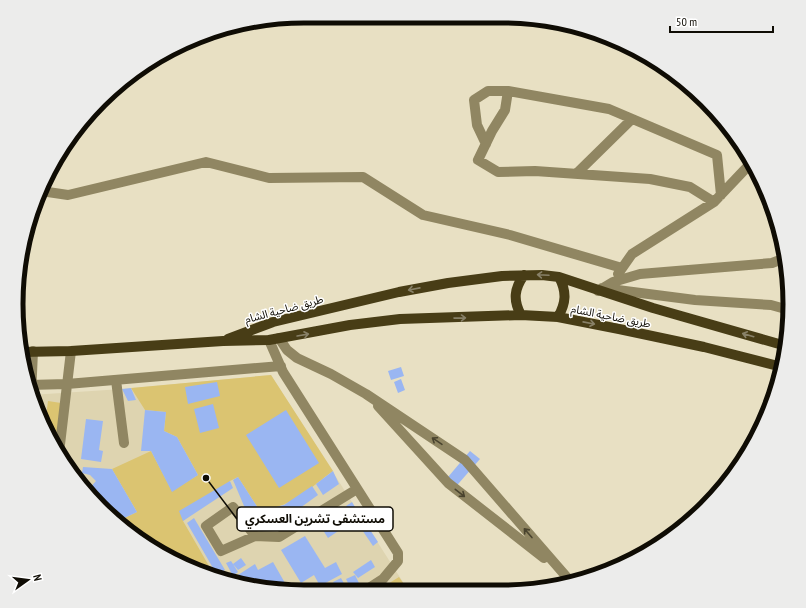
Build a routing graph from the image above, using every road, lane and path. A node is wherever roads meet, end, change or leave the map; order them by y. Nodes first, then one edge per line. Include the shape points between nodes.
1 (508, 91) junction
2 (632, 119) junction
3 (486, 144) junction
4 (747, 168) edge
5 (576, 174) junction
6 (46, 192) edge
7 (718, 198) junction
8 (780, 260) edge
9 (622, 268) junction
10 (524, 275) junction
11 (559, 277) junction
12 (612, 282) junction
13 (600, 289) junction
14 (783, 308) edge
15 (521, 316) junction
16 (558, 318) junction
17 (279, 338) junction
18 (269, 340) junction
19 (223, 341) junction
20 (780, 344) edge
21 (70, 351) junction
22 (28, 352) edge
23 (281, 366) junction
24 (776, 366) edge
25 (116, 380) junction
26 (67, 384) junction
27 (35, 385) edge
28 (366, 394) junction
29 (124, 442) dead end
30 (60, 443) edge
31 (357, 489) junction
32 (255, 536) junction
33 (563, 573) junction
34 (567, 577) edge
35 (381, 585) edge

1 - 2 lane via 609,109
1 - 3 lane via 505,110
1 - 3 lane via 488,91 474,100 477,125
2 - 5 lane
2 - 7 lane via 717,155
3 - 5 lane via 478,160 498,172
4 - 7 lane
5 - 7 lane via 650,179 690,187
6 - 9 lane via 68,195 206,162 269,178 363,177 423,215 510,235
7 - 9 lane via 632,254
8 - 12 lane via 772,263 640,274
9 - 12 lane
11 -> 10 main road, طريق ضاحية الشام
10 - 15 main road via 517,286 515,296
10 -> 19 main road, طريق ضاحية الشام via 448,283 399,292 273,322
11 - 13 main road, طريق ضاحية الشام
11 - 16 main road via 566,297
12 - 13 lane
13 - 14 lane via 695,300 771,305
20 -> 13 main road, طريق ضاحية الشام
15 - 16 main road, طريق ضاحية الشام
17 -> 15 main road, طريق ضاحية الشام via 400,319
16 -> 24 main road, طريق ضاحية الشام via 704,347
17 - 18 main road, طريق ضاحية الشام
17 - 28 lane via 286,350 297,358
18 - 19 main road, طريق ضاحية الشام
18 - 23 lane
19 - 21 main road
21 - 22 main road
21 - 26 lane
23 - 25 lane
23 - 31 lane
25 - 26 lane
25 - 29 lane
26 - 27 lane
26 - 30 lane
28 -> 33 lane via 448,483
33 -> 28 lane via 465,460
31 - 32 lane via 279,537
31 - 35 lane via 398,553 398,561 383,579
32 - 32 lane via 233,507 206,526 221,551
33 - 34 lane

